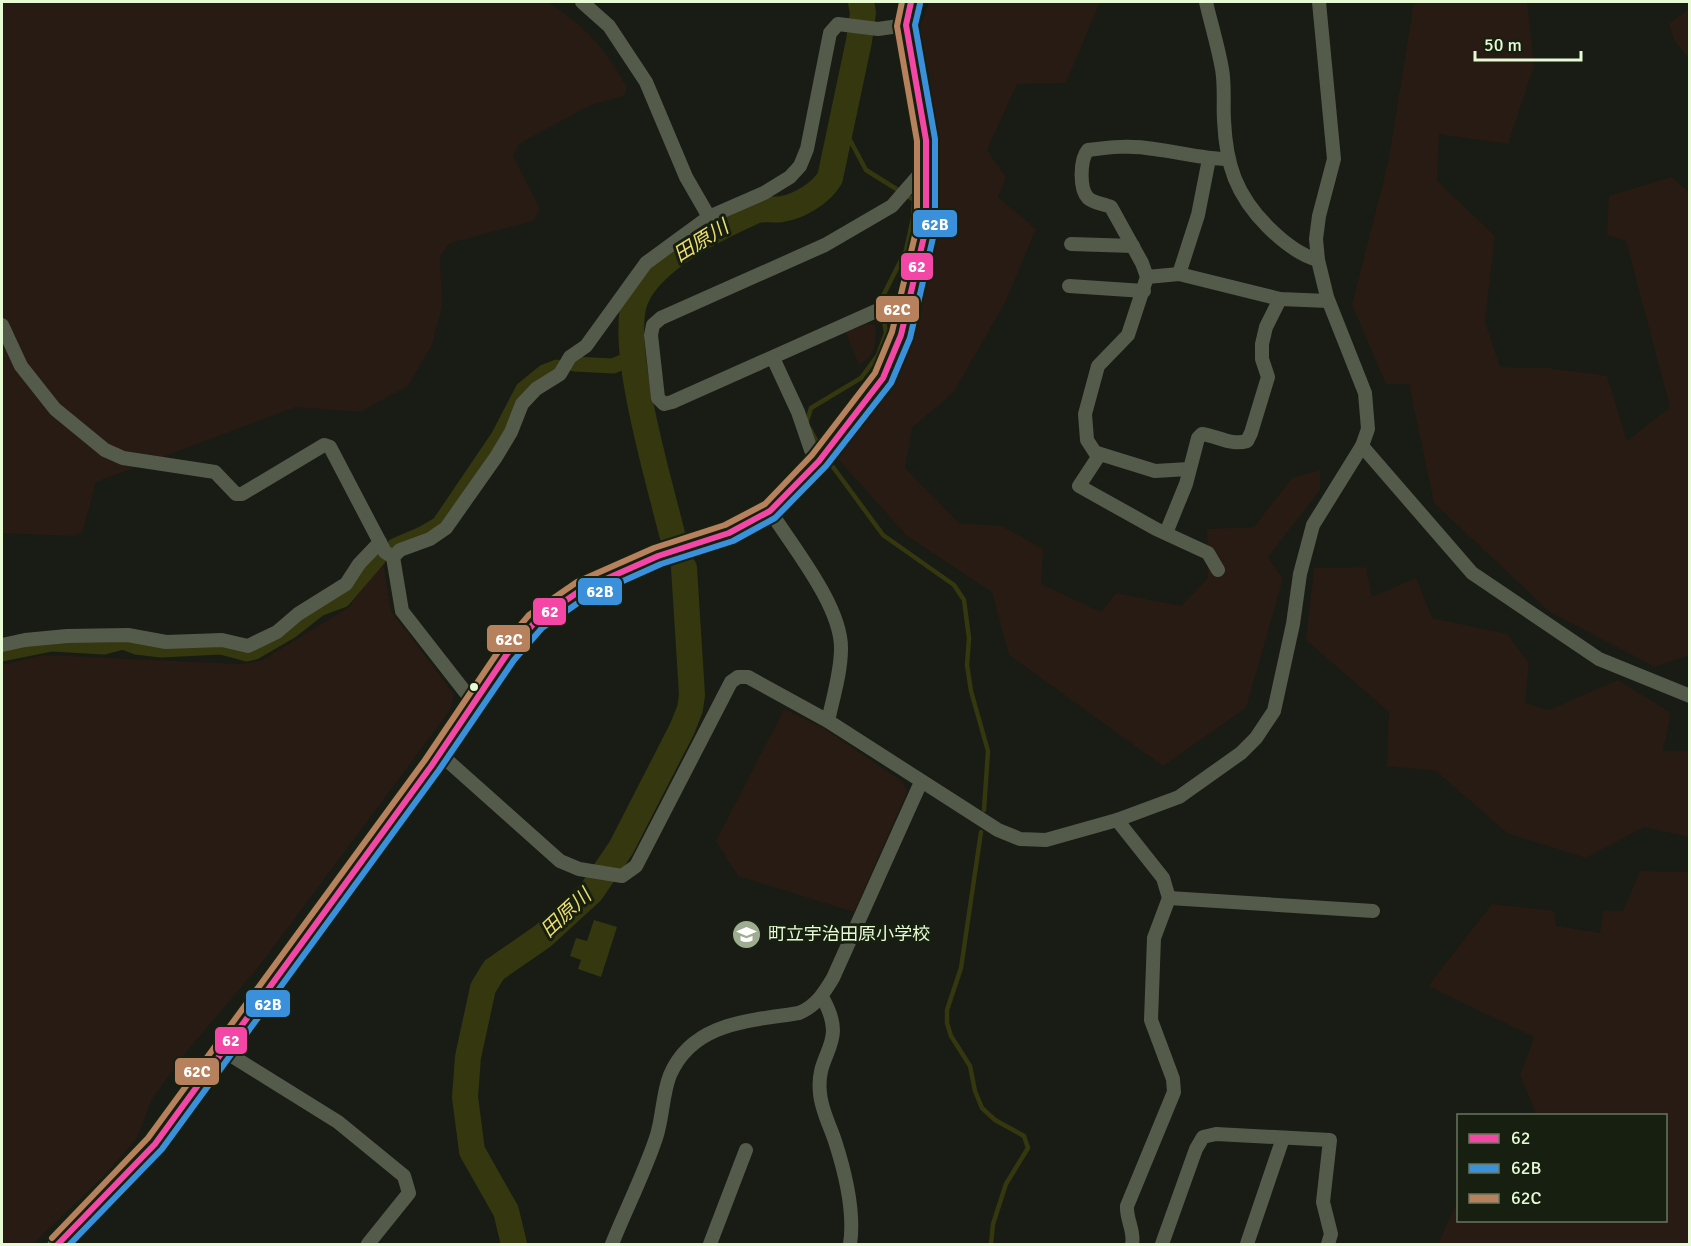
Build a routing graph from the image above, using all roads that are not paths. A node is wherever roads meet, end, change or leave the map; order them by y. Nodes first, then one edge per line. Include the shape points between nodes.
1 (582, 2) edge
2 (911, 2) edge
3 (1206, 2) edge
4 (1318, 2) edge
5 (906, 25) junction
6 (1209, 159) junction
7 (1228, 159) junction
8 (918, 176) junction
9 (709, 218) junction
10 (1071, 244) dead end
11 (1133, 246) junction
12 (1318, 260) junction
13 (1179, 274) junction
14 (1146, 284) junction
15 (1069, 286) dead end
16 (1280, 299) junction
17 (1328, 301) junction
18 (876, 311) dead end
19 (2, 325) edge
20 (772, 358) junction
21 (1362, 446) junction
22 (1097, 453) junction
23 (819, 461) junction
24 (1189, 469) junction
25 (770, 511) junction
26 (1166, 534) junction
27 (380, 542) junction
28 (393, 557) junction
29 (1218, 570) dead end
30 (2, 645) edge
31 (1689, 696) edge
32 (473, 702) junction
33 (828, 721) junction
34 (440, 754) junction
35 (921, 782) junction
36 (1117, 820) junction
37 (1169, 898) junction
38 (1373, 911) dead end
39 (822, 997) junction
40 (224, 1052) junction
41 (1283, 1138) junction
42 (746, 1150) dead end
43 (1136, 1243) edge
44 (58, 1245) edge
45 (368, 1245) edge
46 (612, 1245) edge
47 (710, 1245) edge
48 (850, 1245) edge
49 (1162, 1245) edge
50 (1247, 1245) edge
51 (1328, 1245) edge

1 - 9 street via 609,26 646,82 686,177
2 - 5 highway
3 - 7 street via 1223,71
4 - 12 street via 1334,159 1319,216
5 - 8 highway via 926,140
5 - 9 street via 878,29 838,24 830,33 800,166 764,193
6 - 7 street
6 - 11 street via 1132,147 1088,150 1083,165 1085,195 1111,207
6 - 13 street via 1198,214
7 - 12 street via 1235,185 1253,212 1305,257
8 - 20 street via 898,200 825,245 653,325 658,398 664,404
8 - 23 highway via 926,228 901,335 883,378
9 - 28 street via 646,263 586,346 570,357 560,374 522,404 496,457 446,528
10 - 11 street
11 - 14 street
12 - 17 street
13 - 14 street
13 - 16 street
14 - 15 street
14 - 22 street via 1128,335 1102,359 1095,375 1083,424 1087,440
16 - 17 street
16 - 24 street via 1262,344 1268,377 1251,433 1238,444 1202,434
17 - 21 street via 1365,393 1368,429
18 - 20 street
19 - 27 street via 21,366 55,409 105,450 123,458 215,472 236,494 242,494 324,445 330,447
20 - 23 street
21 - 31 street via 1472,573 1599,659
21 - 36 street via 1313,525 1274,711 1241,753 1179,797
22 - 24 street via 1155,471
22 - 26 street via 1095,464 1079,486
23 - 25 highway
24 - 26 street
25 - 32 highway via 729,533 658,556 565,599 525,631
25 - 33 street via 837,622 842,650
26 - 29 street via 1208,553
27 - 28 street
27 - 30 street via 346,584 277,632 248,646 222,640 166,642 128,635 67,636
28 - 32 street via 402,611
32 - 34 highway
33 - 34 street via 748,677 734,679 636,866 627,874 615,876 568,865 553,855
33 - 35 street
34 - 40 highway
35 - 36 street via 998,830 1020,838 1046,840
35 - 39 street
36 - 37 street via 1163,878
37 - 38 street
37 - 43 street via 1154,938 1151,1020 1173,1079 1174,1092 1127,1206 1126,1217
39 - 46 street via 799,1013 721,1026 694,1041 669,1077 657,1137
39 - 48 street via 834,1031 819,1082 820,1095 848,1195
40 - 44 highway via 155,1143
40 - 45 street via 338,1122 404,1176 410,1193
41 - 49 street via 1216,1134 1203,1137
41 - 50 street
41 - 51 street via 1330,1140 1323,1202 1331,1234
42 - 47 street

